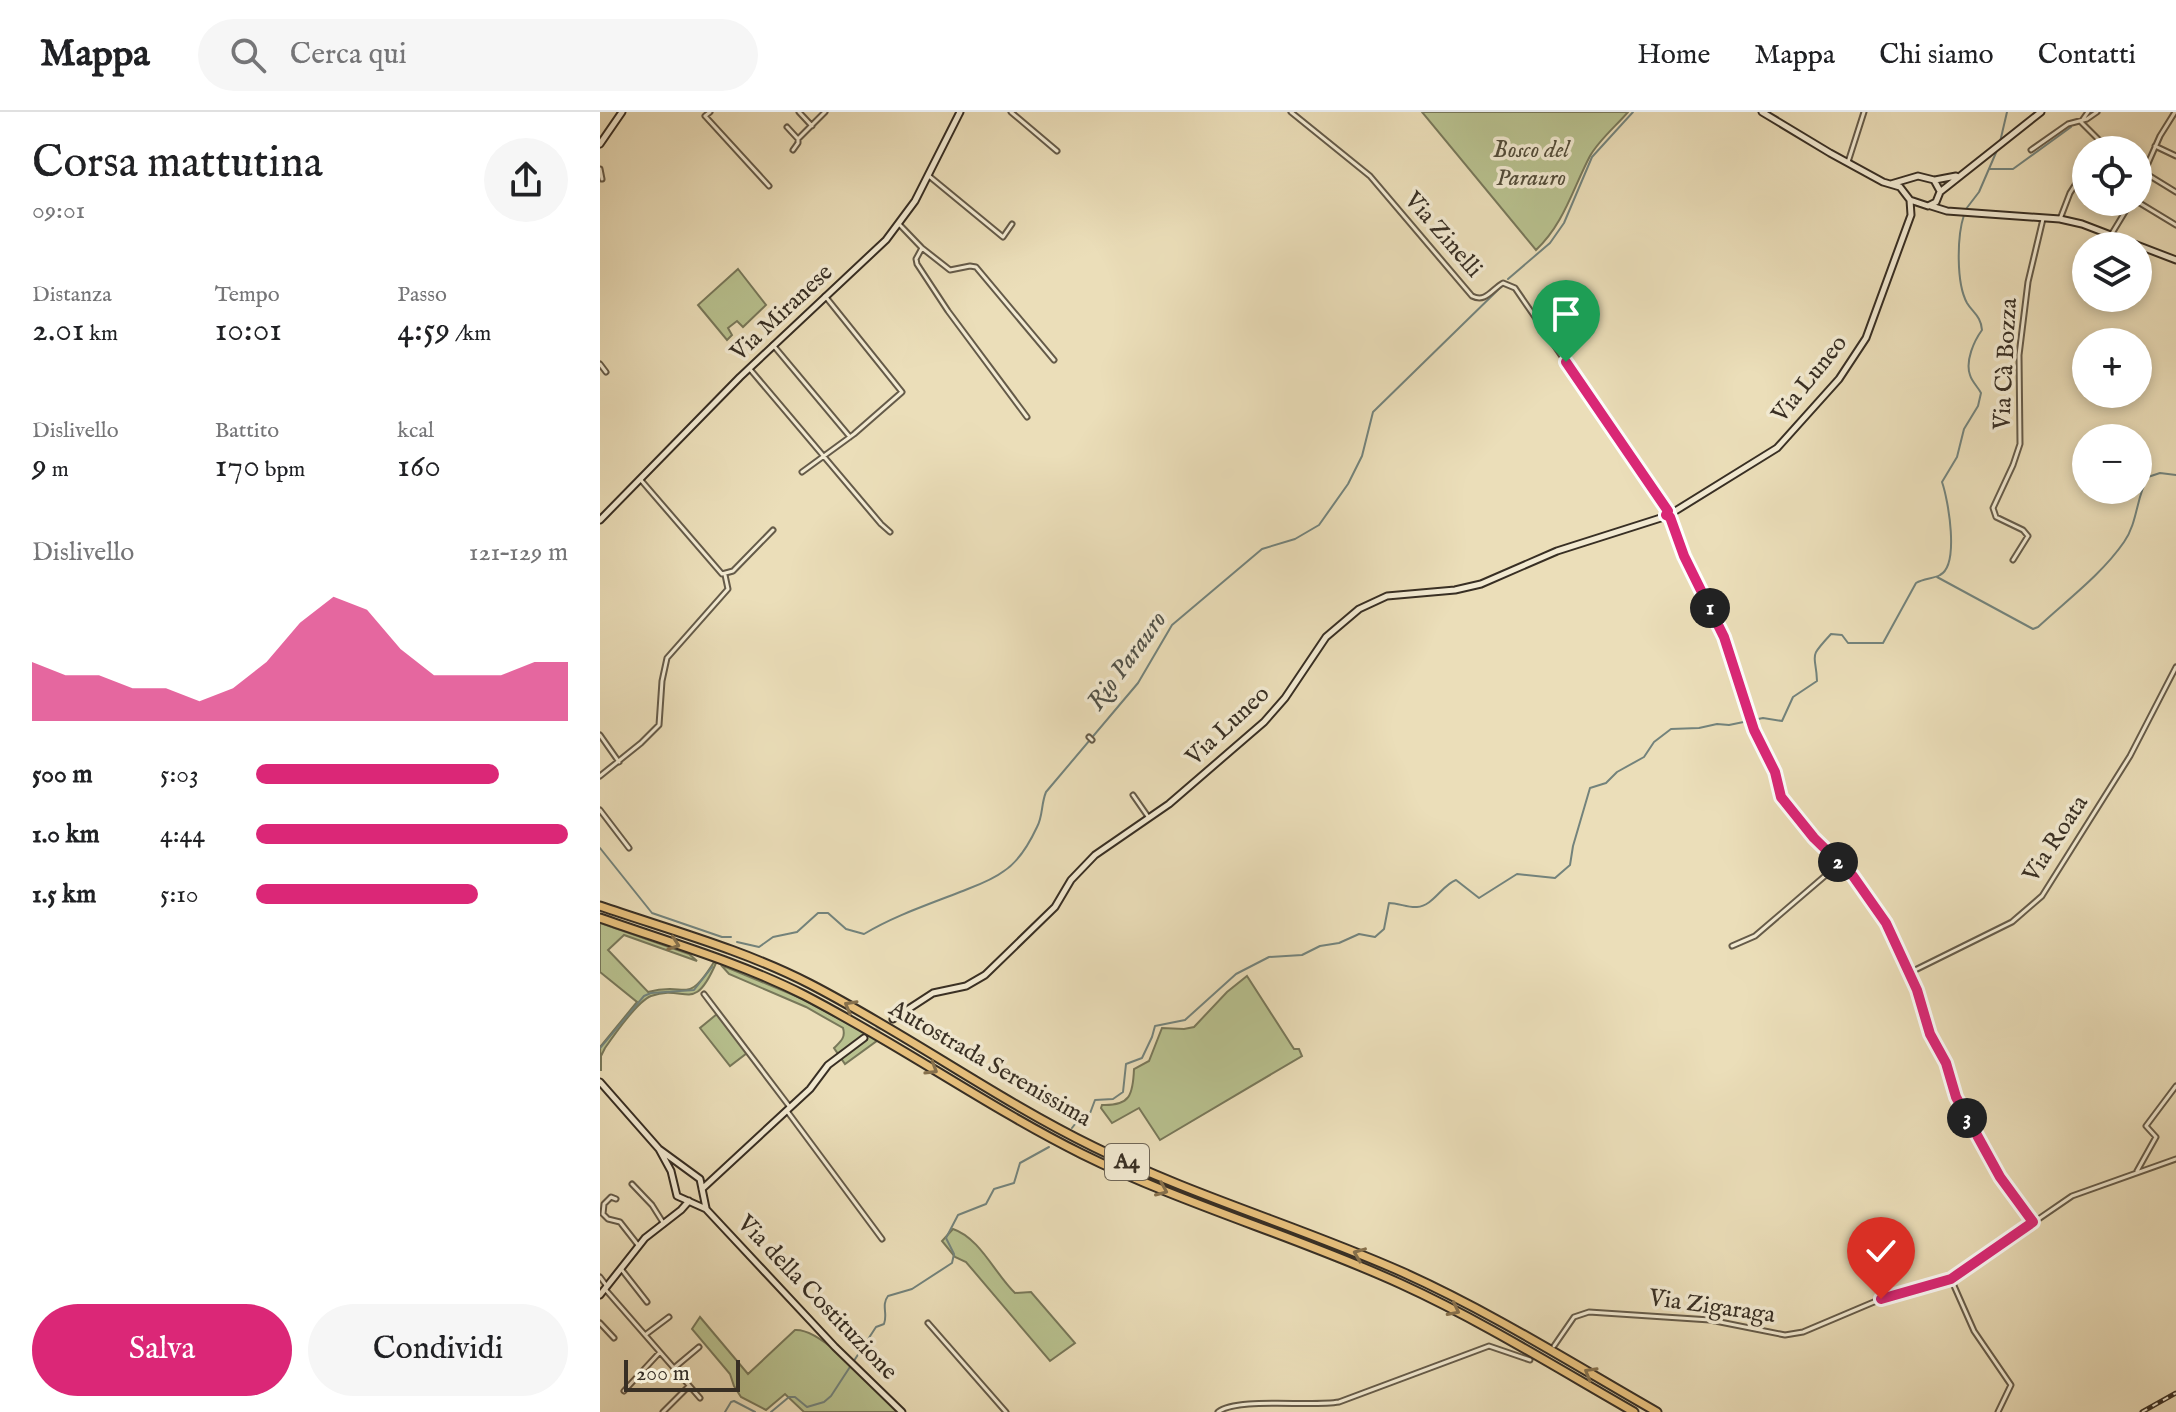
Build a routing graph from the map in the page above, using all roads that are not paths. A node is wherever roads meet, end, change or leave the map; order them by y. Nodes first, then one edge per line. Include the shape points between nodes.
1 (622, 112) edge
2 (710, 112) edge
3 (799, 112) edge
4 (825, 112) edge
5 (960, 112) edge
6 (1011, 112) edge
7 (1291, 112) edge
8 (1762, 112) edge
9 (1864, 112) edge
10 (2041, 112) edge
11 (2088, 112) edge
12 (2097, 112) edge
13 (2175, 112) edge
14 (2081, 122) junction
15 (812, 126) junction
16 (787, 127) dead end
17 (2095, 136) edge
18 (798, 139) junction
19 (600, 144) edge
20 (2155, 146) junction
21 (793, 150) dead end
22 (2031, 150) dead end
23 (1057, 151) dead end
24 (2152, 153) edge
25 (2176, 156) edge
26 (1848, 163) junction
27 (600, 169) edge
28 (1967, 170) junction
29 (929, 176) junction
30 (2152, 178) edge
31 (602, 179) edge
32 (1909, 180) junction
33 (1934, 180) junction
34 (1890, 184) junction
35 (769, 186) dead end
36 (2072, 190) edge
37 (1905, 191) junction
38 (2176, 192) edge
39 (1940, 194) junction
40 (1910, 200) junction
41 (1921, 205) junction
42 (1930, 205) junction
43 (2152, 210) edge
44 (1958, 212) junction
45 (1911, 215) junction
46 (2043, 219) junction
47 (2060, 219) junction
48 (899, 224) junction
49 (1012, 224) dead end
50 (2176, 225) edge
51 (2103, 232) edge
52 (922, 248) junction
53 (2152, 251) edge
54 (2176, 260) edge
55 (825, 296) junction
56 (773, 345) junction
57 (1054, 360) dead end
58 (600, 364) edge
59 (749, 368) junction
60 (606, 372) dead end
61 (1027, 417) dead end
62 (850, 437) junction
63 (822, 455) junction
64 (802, 472) dead end
65 (640, 479) junction
66 (1669, 514) junction
67 (600, 520) edge
68 (773, 530) dead end
69 (890, 532) dead end
70 (2013, 560) dead end
71 (725, 575) junction
72 (2176, 667) edge
73 (600, 735) edge
74 (619, 762) junction
75 (600, 776) edge
76 (1133, 795) dead end
77 (600, 810) edge
78 (1150, 818) junction
79 (629, 848) dead end
80 (1840, 863) junction
81 (600, 906) edge
82 (600, 918) edge
83 (1732, 946) dead end
84 (1909, 973) junction
85 (704, 994) dead end
86 (893, 1019) tunnel mouth
87 (864, 1038) tunnel mouth
88 (600, 1082) edge
89 (2176, 1086) edge
90 (789, 1110) junction
91 (659, 1149) junction
92 (2176, 1159) edge
93 (688, 1173) junction
94 (2136, 1173) junction
95 (699, 1179) junction
96 (710, 1181) junction
97 (675, 1183) junction
98 (632, 1184) dead end
99 (702, 1191) junction
100 (616, 1199) dead end
101 (681, 1199) junction
102 (690, 1201) junction
103 (706, 1209) junction
104 (678, 1213) junction
105 (2033, 1222) junction
106 (664, 1224) junction
107 (882, 1239) dead end
108 (638, 1246) junction
109 (620, 1267) junction
110 (600, 1277) edge
111 (1951, 1279) junction
112 (605, 1287) junction
113 (600, 1295) edge
114 (647, 1302) dead end
115 (669, 1317) dead end
116 (600, 1323) edge
117 (928, 1323) dead end
118 (645, 1335) junction
119 (614, 1338) dead end
120 (1554, 1346) dead end
121 (699, 1347) dead end
122 (660, 1352) junction
123 (1530, 1360) dead end
124 (674, 1368) junction
125 (689, 1386) junction
126 (624, 1391) dead end
127 (700, 1398) dead end
128 (663, 1412) edge
129 (902, 1412) edge
130 (1006, 1412) edge
131 (1218, 1412) edge
132 (1634, 1412) edge
133 (1657, 1412) edge
134 (1998, 1412) edge

1 - 19 street
2 - 35 street via 705,116
3 - 15 street
4 - 15 street
5 - 29 street, Via Miranese
6 - 23 street
7 - 66 street, Via Zinelli via 1370,176 1472,296 1486,297 1503,283 1515,288
8 - 26 street
9 - 26 street
10 - 28 street
11 - 14 street
12 - 14 street
13 - 20 street
14 - 17 street
14 - 22 street via 2068,124
15 - 18 street
16 - 18 street
18 - 21 street
20 - 24 street
20 - 25 street
26 - 34 street
27 - 31 street
28 - 33 street
28 - 39 street
29 - 48 street, Via Miranese
29 - 49 street via 1003,237
30 - 38 street
32 - 33 street
32 - 34 street
32 - 37 street
33 - 39 street
34 - 37 street
36 - 47 street
37 - 40 street
39 - 42 street
39 - 44 street via 1945,205
40 - 41 street
40 - 45 street
41 - 42 street
41 - 45 street
42 - 44 street
43 - 50 street
44 - 46 street
45 - 66 street, Via Luneo via 1866,338 1839,379 1777,448
46 - 47 street
46 - 70 street, Via Cà Bozza via 2019,355 2020,444 1993,508 1996,517 2028,536
47 - 51 street
48 - 52 street
48 - 55 street, Via Miranese
52 - 57 street via 950,270 976,267
52 - 61 street via 916,263
53 - 54 street
55 - 56 street, Via Miranese
55 - 62 street via 902,392
56 - 59 street, Via Miranese
56 - 62 street
58 - 60 street
59 - 63 street
59 - 65 street, Via Miranese
62 - 63 street
63 - 64 street
63 - 69 street
65 - 67 street, Via Miranese
65 - 71 street
66 - 78 street, Via Luneo via 1468,588 1371,602 1326,637 1264,722
66 - 80 street via 1724,637 1781,797
68 - 71 street
71 - 74 street via 728,589 667,658 659,725
72 - 84 street, Via Roata via 2130,756 2042,896 2012,922
73 - 74 street
74 - 75 street
76 - 78 street
77 - 79 street
78 - 86 street, Via Luneo via 1088,861 1055,907 985,975 966,986 933,993
80 - 83 street via 1763,930
80 - 84 street via 1886,923
133 -> 81 highway, Autostrada Serenissima / A4 via 1402,1272 1083,1142 807,982
82 -> 132 highway, Autostrada Serenissima / A4 via 800,993 1081,1153 1398,1283 1462,1313
84 - 105 street via 1956,1097 2000,1177
85 - 90 street
87 - 90 street via 828,1065
88 - 91 street
89 - 94 street via 2146,1126 2156,1137
90 - 96 street
90 - 107 street
91 - 93 street
91 - 97 street
92 - 94 street, Via Zigaraga
93 - 95 street
93 - 97 street
94 - 105 street, Via Zigaraga via 2072,1196
95 - 96 street
95 - 99 street
96 - 99 street
97 - 101 street
98 - 106 street
99 - 102 street
99 - 103 street, Via della Costituzione
100 - 108 street via 604,1204 603,1214 621,1222
101 - 102 street
101 - 104 street
102 - 103 street, Via della Costituzione
102 - 104 street
103 - 129 street, Via della Costituzione
104 - 106 street
105 - 111 street, Via Zigaraga
106 - 108 street
108 - 109 street
109 - 112 street
109 - 114 street
110 - 112 street
111 - 120 street, Via Zigaraga via 1881,1299 1793,1334 1693,1318 1594,1311 1574,1317
111 - 134 street via 1974,1331 2011,1385
112 - 113 street
112 - 118 street
115 - 118 street
116 - 119 street
117 - 130 street
118 - 122 street
121 - 124 street
122 - 124 street
122 - 126 street
123 - 131 street via 1489,1346 1339,1402 1234,1404
124 - 125 street
125 - 127 street
125 - 128 street

